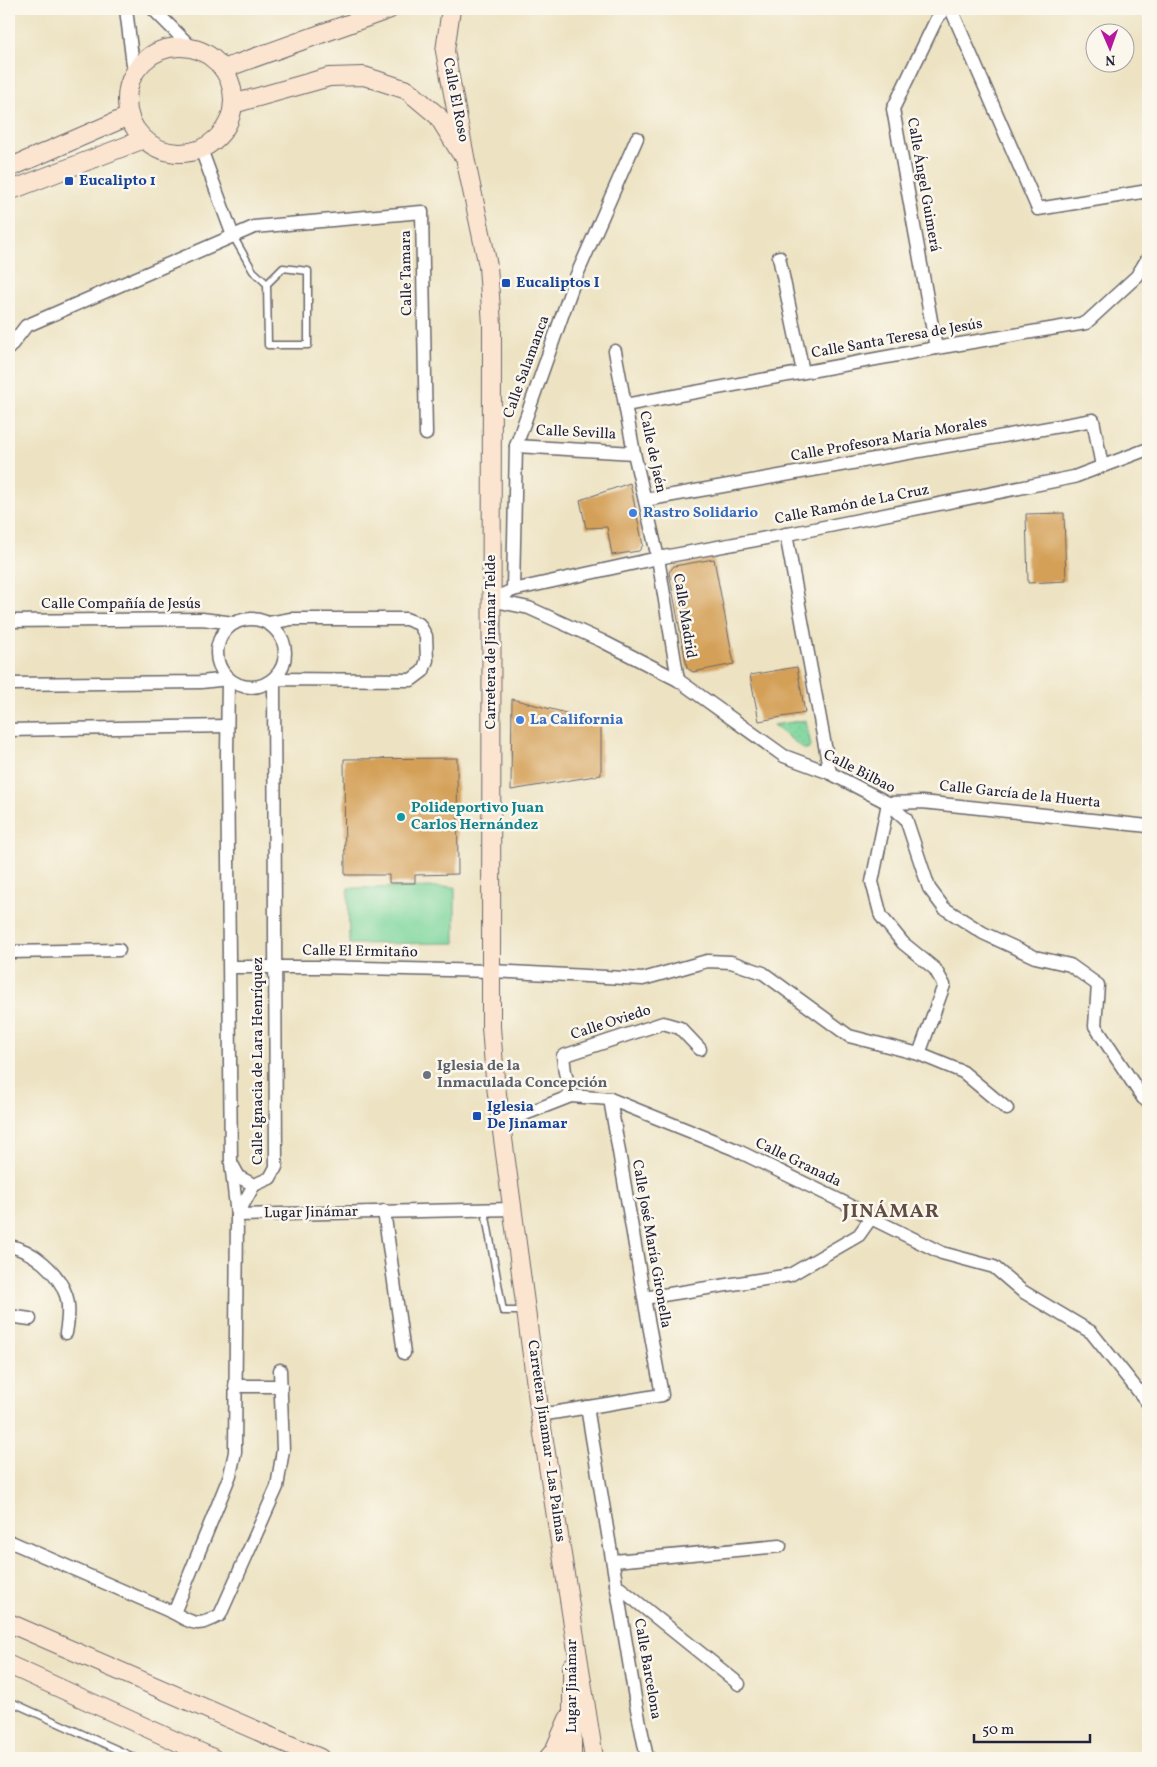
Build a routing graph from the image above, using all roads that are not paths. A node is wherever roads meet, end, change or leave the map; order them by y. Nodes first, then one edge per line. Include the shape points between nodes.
1 (126, 9) edge
2 (153, 9) edge
3 (390, 9) edge
4 (451, 9) edge
5 (944, 9) edge
6 (951, 9) edge
7 (193, 49) junction
8 (223, 69) junction
9 (134, 73) junction
10 (233, 104) junction
11 (129, 116) junction
12 (637, 138) dead end
13 (144, 139) junction
14 (201, 149) junction
15 (466, 162) junction
16 (9, 168) edge
17 (9, 191) edge
18 (1148, 191) edge
19 (234, 236) junction
20 (779, 256) dead end
21 (1148, 258) edge
22 (267, 284) junction
23 (9, 348) edge
24 (936, 348) junction
25 (616, 351) dead end
26 (803, 372) junction
27 (625, 405) junction
28 (426, 434) dead end
29 (516, 446) junction
30 (1148, 449) edge
31 (634, 453) junction
32 (1102, 466) junction
33 (645, 500) junction
34 (786, 534) junction
35 (658, 558) junction
36 (513, 590) junction
37 (491, 600) junction
38 (9, 621) edge
39 (234, 622) junction
40 (269, 623) junction
41 (228, 680) junction
42 (274, 680) junction
43 (678, 680) junction
44 (9, 684) edge
45 (227, 726) junction
46 (9, 730) edge
47 (830, 773) junction
48 (888, 803) junction
49 (1148, 826) edge
50 (119, 950) dead end
51 (9, 952) edge
52 (230, 966) junction
53 (275, 966) junction
54 (491, 971) junction
55 (700, 1049) dead end
56 (919, 1054) junction
57 (571, 1096) junction
58 (610, 1099) junction
59 (1148, 1102) edge
60 (1007, 1109) dead end
61 (502, 1123) junction
62 (231, 1163) junction
63 (254, 1185) junction
64 (514, 1209) junction
65 (485, 1210) junction
66 (384, 1212) junction
67 (237, 1215) junction
68 (871, 1218) junction
69 (9, 1246) edge
70 (644, 1298) junction
71 (527, 1311) junction
72 (9, 1316) edge
73 (30, 1319) dead end
74 (66, 1334) dead end
75 (404, 1353) dead end
76 (280, 1370) dead end
77 (235, 1386) junction
78 (281, 1386) junction
79 (1148, 1403) edge
80 (588, 1407) junction
81 (540, 1415) junction
82 (9, 1541) edge
83 (780, 1546) dead end
84 (614, 1561) junction
85 (616, 1584) junction
86 (174, 1613) junction
87 (572, 1613) junction
88 (9, 1623) edge
89 (9, 1665) edge
90 (739, 1684) dead end
91 (9, 1701) edge
92 (571, 1712) junction
93 (136, 1758) edge
94 (213, 1758) edge
95 (320, 1758) edge
96 (548, 1758) edge
97 (572, 1758) edge
98 (594, 1758) edge
99 (646, 1758) edge

1 - 9 street
2 - 7 street
3 - 8 main road
4 - 15 main road, Calle El Roso via 445,51
5 - 24 street, Calle Ángel Guimerá via 893,109
6 - 18 street via 1038,209
7 - 8 main road via 210,56
7 - 9 main road via 176,47 159,51
8 - 10 main road via 231,85
9 - 11 main road via 127,94
10 - 14 main road via 228,122 217,138
10 - 15 main road via 329,77 364,76 407,90 438,116
11 - 13 main road
11 - 16 main road
12 - 29 street, Calle Salamanca via 575,279
13 - 14 main road via 171,153
13 - 17 main road
14 - 19 street
15 - 37 main road, Carretera de Jinámar Telde via 488,266 492,325
19 - 22 lane via 253,271
19 - 23 street, Calle Tamara via 26,326
19 - 28 street, Calle Tamara via 254,227 422,212
20 - 26 street
21 - 24 street, Calle Santa Teresa de Jesús via 1137,276 1086,323
22 - 22 lane via 268,345 308,345 308,271 283,268
24 - 26 street, Calle Santa Teresa de Jesús
25 - 27 street, Calle de Jaén
26 - 27 street, Calle Santa Teresa de Jesús
27 - 31 street, Calle de Jaén
29 - 31 street, Calle Sevilla
29 - 36 street, Calle Salamanca
30 - 32 street, Calle Ramón de La Cruz
31 - 33 street, Calle de Jaén
32 - 33 street, Calle Profesora María Morales via 1093,420
32 - 34 street, Calle Ramón de La Cruz via 1074,477
33 - 35 street, Calle de Jaén
34 - 35 street, Calle Ramón de La Cruz
34 - 47 street
35 - 36 street, Calle Ramón de La Cruz
35 - 43 street, Calle Madrid
36 - 37 street, Calle Ramón de La Cruz
37 - 43 street, Calle Bilbao via 528,608
37 - 54 main road, Carretera de Jinámar Telde
38 - 39 street, Calle Compañía de Jesús via 202,619
39 - 40 street via 251,618
39 - 41 street via 222,634 216,650 219,666
40 - 42 street via 281,634 286,650 284,666
40 - 42 street via 291,619 406,619 419,624 426,636 427,660 423,671 411,680
41 - 42 street via 243,687 259,687
41 - 44 street
41 - 45 street, Calle Ignacia de Lara Henríquez
42 - 53 street, Calle Ignacia de Lara Henríquez
43 - 47 street, Calle Bilbao via 784,756
45 - 46 street
45 - 52 street, Calle Ignacia de Lara Henríquez
47 - 48 street, Calle Bilbao
48 - 49 street, Calle García de la Huerta via 922,802
48 - 56 street via 872,882 881,916 903,943 935,969 944,985
48 - 59 street, Calle Bilbao via 906,819 929,888 944,908 983,933 1026,953 1070,965 1098,986 1096,1026
50 - 51 street
52 - 53 street, Calle El Ermitaño
52 - 62 street, Calle Ignacia de Lara Henríquez
53 - 54 street, Calle El Ermitaño
53 - 63 street, Calle Ignacia de Lara Henríquez via 276,1167 270,1178
54 - 56 street, Calle El Ermitaño via 643,978 707,961 731,962 763,973 849,1036
54 - 61 main road, Carretera de Jinámar Telde via 495,1070
55 - 57 street, Calle Oviedo via 680,1028 663,1023 563,1056
56 - 60 street, Calle El Ermitaño via 963,1072
57 - 58 street, Calle Granada
57 - 61 street, Calle Granada
58 - 68 street, Calle Granada via 734,1150
58 - 70 street, Calle José María Gironella
61 - 64 main road, Carretera Jinamar - Las Palmas
62 - 63 street, Calle Ignacia de Lara Henríquez via 239,1177
62 - 67 street
63 - 67 street
64 - 65 street, Lugar Jinámar
64 - 71 main road, Carretera Jinamar - Las Palmas
65 - 66 street, Lugar Jinámar
65 - 71 lane via 503,1311
66 - 67 street, Lugar Jinámar
66 - 75 street
67 - 77 street
68 - 70 street via 859,1235 790,1275
68 - 79 street, Calle Granada via 942,1253 994,1267 1022,1291 1091,1332
69 - 74 street via 32,1255 55,1274 66,1295
70 - 80 street, Calle José María Gironella via 662,1395
71 - 81 main road, Carretera Jinamar - Las Palmas
72 - 73 street
76 - 78 street
77 - 78 street
77 - 86 street via 235,1452 230,1475
78 - 86 street via 282,1450 277,1487 220,1615 207,1622 192,1623
80 - 81 street
80 - 84 street, Calle Barcelona
81 - 87 main road, Carretera Jinamar - Las Palmas
82 - 86 street
83 - 84 street
84 - 85 street, Calle Barcelona
85 - 90 street, Calle Barcelona
85 - 99 street, Calle Barcelona
87 - 92 main road, Lugar Jinámar
87 - 98 main road, Carretera Jinamar - Las Palmas
88 - 95 main road
89 - 94 main road
91 - 93 lane
92 - 96 main road via 554,1752
92 - 97 main road, Lugar Jinámar

